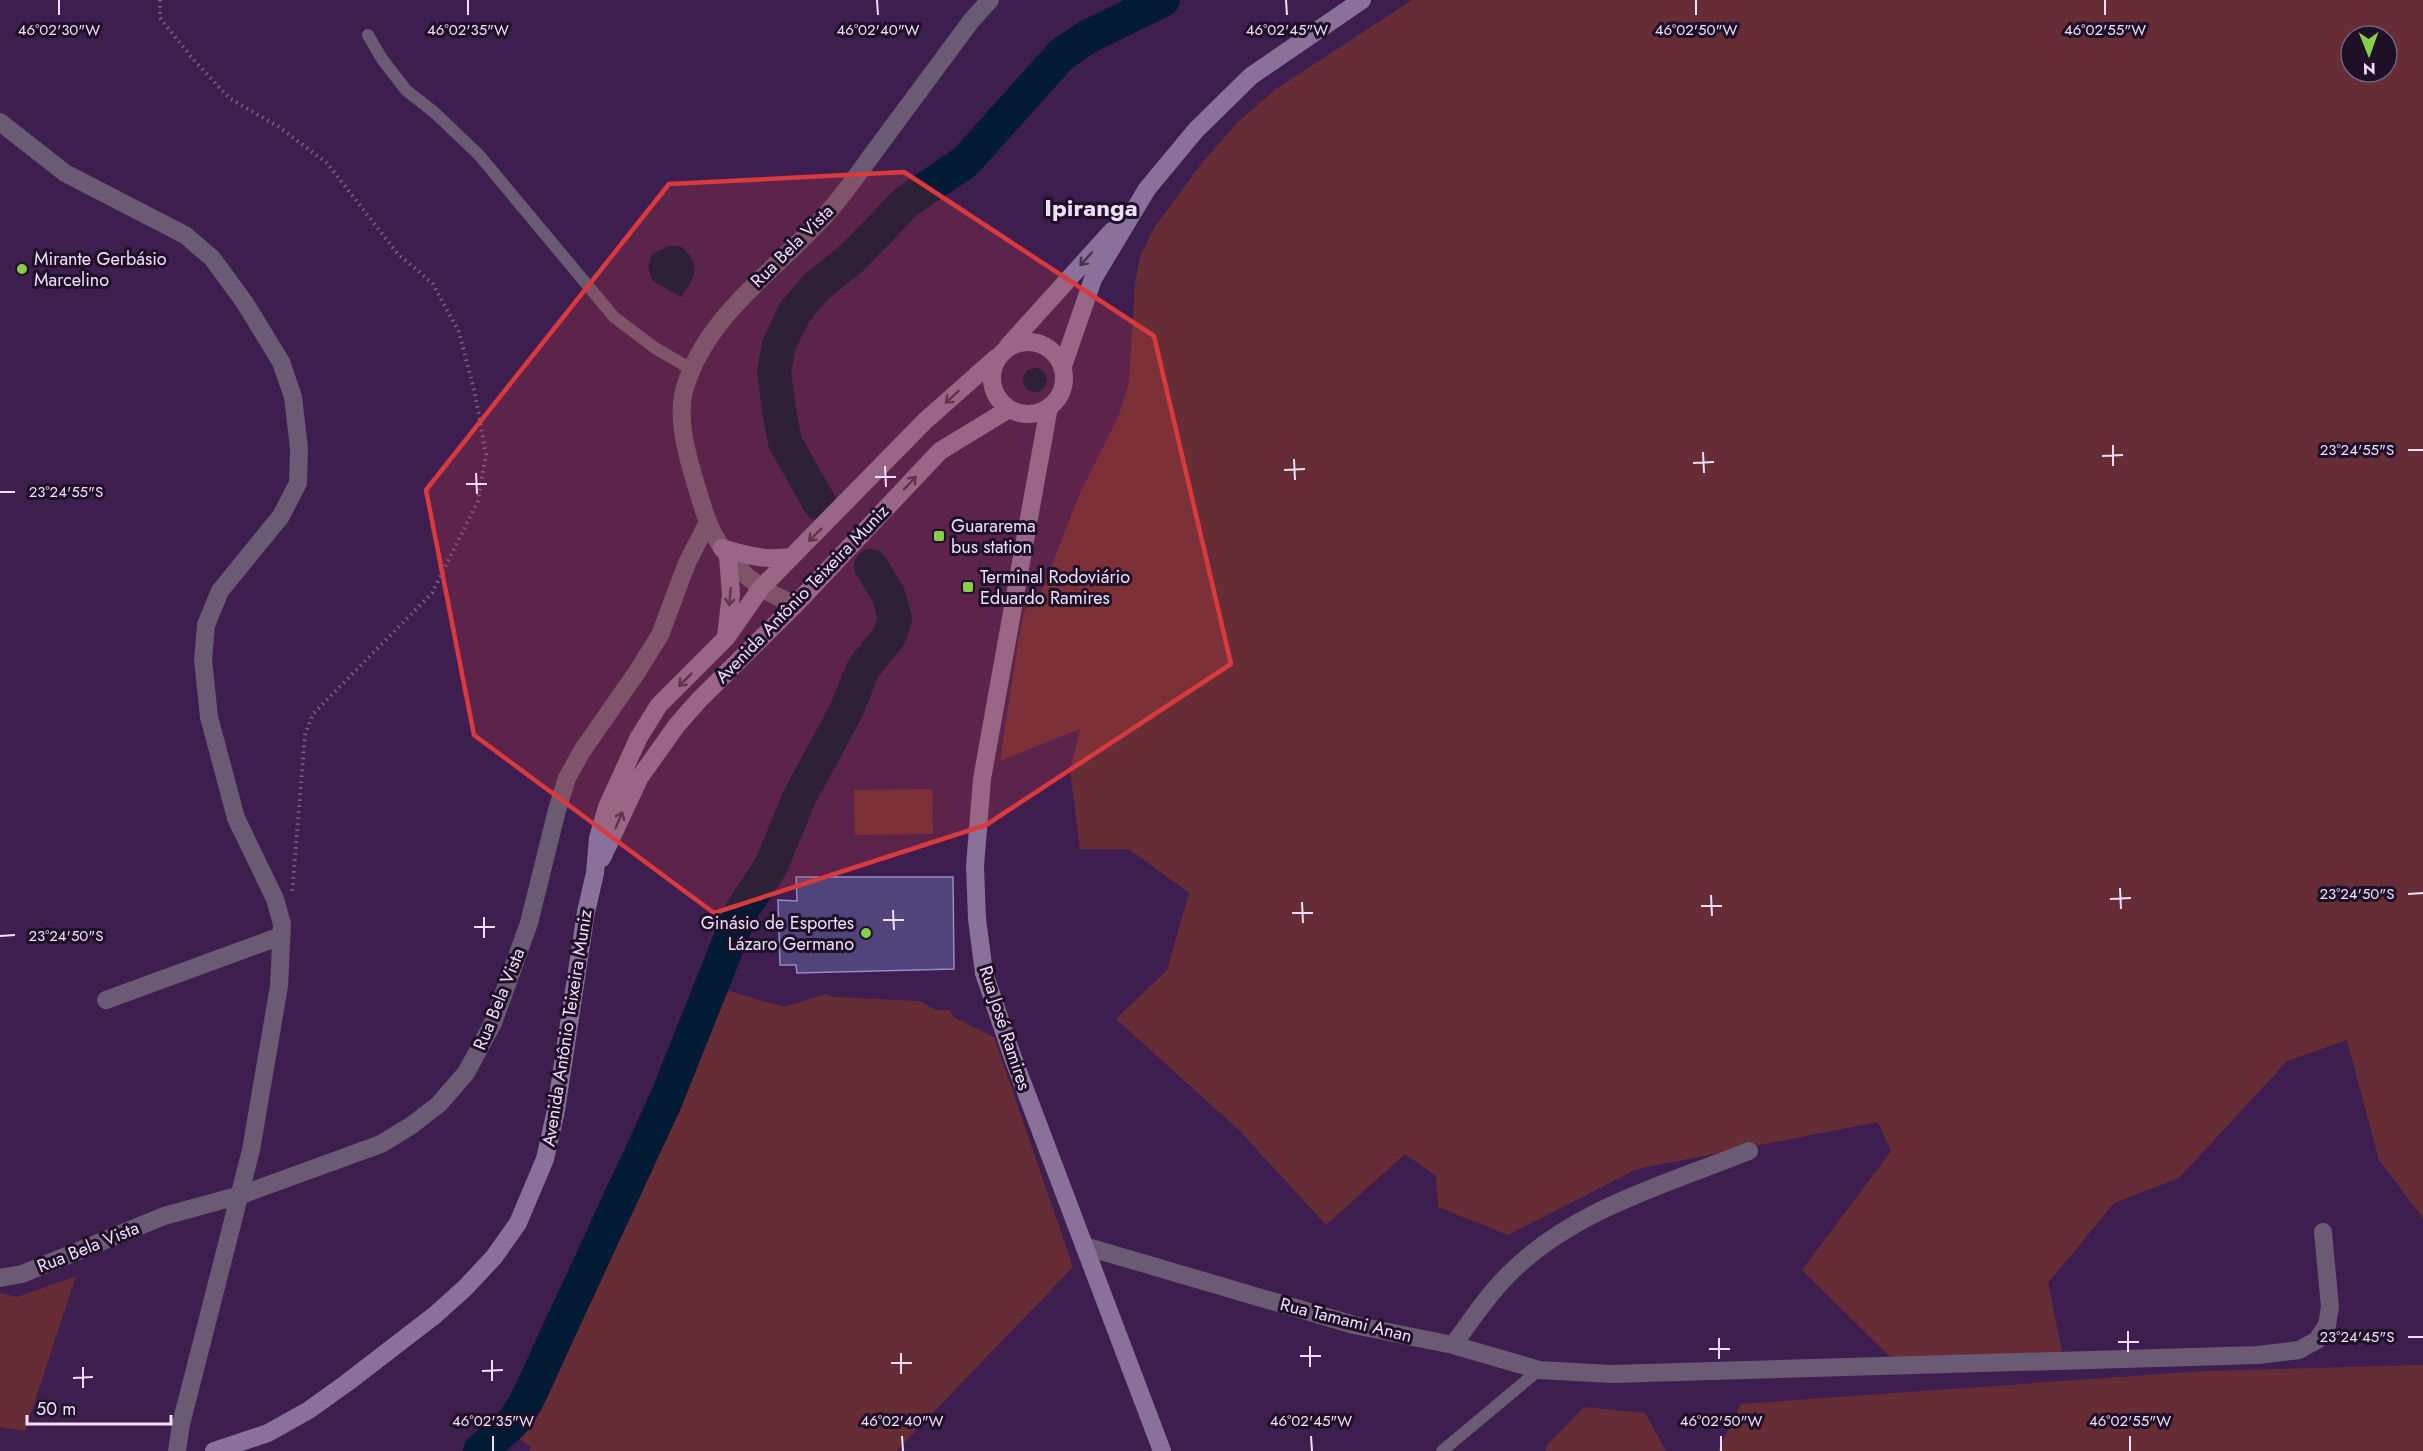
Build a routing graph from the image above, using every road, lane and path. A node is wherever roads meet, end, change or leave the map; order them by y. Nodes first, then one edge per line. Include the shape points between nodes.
1 (160, 0) edge
2 (990, 0) edge
3 (1362, 0) edge
4 (368, 35) dead end
5 (0, 122) edge
6 (1140, 200) junction
7 (1002, 352) junction
8 (1063, 366) junction
9 (691, 369) junction
10 (1049, 407) junction
11 (1009, 409) junction
12 (708, 522) junction
13 (725, 552) junction
14 (791, 556) junction
15 (761, 588) junction
16 (796, 604) junction
17 (726, 638) junction
18 (595, 873) junction
19 (281, 930) junction
20 (106, 1000) dead end
21 (1749, 1150) dead end
22 (241, 1195) junction
23 (2323, 1232) dead end
24 (1084, 1246) junction
25 (0, 1278) edge
26 (1453, 1345) junction
27 (1539, 1370) junction
28 (177, 1451) edge
29 (214, 1451) edge
30 (1162, 1451) edge
31 (1442, 1451) edge

1 - 19 path via 160,18 229,98 279,127 327,163 397,253 433,284 459,332 486,454 478,501 432,594 312,714 306,735 291,914
2 - 9 street, Rua Bela Vista via 821,220 744,293
3 - 6 main road, Avenida Antônio Teixeira Muniz via 1251,76 1224,100
4 - 9 lane via 406,90 479,155 614,317
5 - 19 street via 65,173 185,235 212,258 281,362 293,397 299,448 298,483 281,516 220,591 206,625 203,660 209,717 236,818 275,899
6 -> 7 main road, Avenida Antônio Teixeira Muniz
6 - 8 main road, Avenida Antônio Teixeira Muniz via 1093,279
7 - 8 main road via 1020,342 1034,341 1057,354
7 - 11 main road via 991,374 992,387 998,400
7 -> 14 main road, Avenida Antônio Teixeira Muniz via 925,422
8 - 10 main road, Avenida Antônio Teixeira Muniz via 1060,391
9 - 12 street, Rua Bela Vista via 683,394 683,428
10 - 11 main road via 1032,414
10 - 24 main road, Rua José Ramires via 982,779 975,876 984,973
16 -> 11 main road, Avenida Antônio Teixeira Muniz via 940,451
12 - 13 street, Rua Bela Vista
12 - 22 street, Rua Bela Vista via 687,563 660,635 567,778 529,923 493,1023 466,1073 439,1104 381,1144
13 - 14 main road via 774,560
13 - 15 street, Rua Bela Vista
13 -> 17 main road via 731,594
14 - 15 main road, Avenida Antônio Teixeira Muniz
15 - 16 street, Rua Bela Vista
15 - 17 main road, Avenida Antônio Teixeira Muniz
18 -> 16 main road, Avenida Antônio Teixeira Muniz via 640,777 677,725
17 -> 18 main road, Avenida Antônio Teixeira Muniz via 659,705 639,737 607,807 598,838
18 - 29 main road, Avenida Antônio Teixeira Muniz via 556,1110 545,1159 518,1223 465,1288 435,1316 348,1382 268,1433
19 - 20 street
19 - 22 street via 279,986 263,1093
21 - 26 street via 1619,1202 1573,1225 1509,1274
22 - 25 street, Rua Bela Vista via 164,1215 22,1274
22 - 28 street
23 - 27 street, Rua Tamami Anan via 2330,1307 2327,1325 2317,1340 2300,1350 2258,1356 1611,1374
24 - 26 street, Rua Tamami Anan via 1354,1325
24 - 30 main road, Rua José Ramires
26 - 27 street, Rua Tamami Anan
27 - 31 lane

